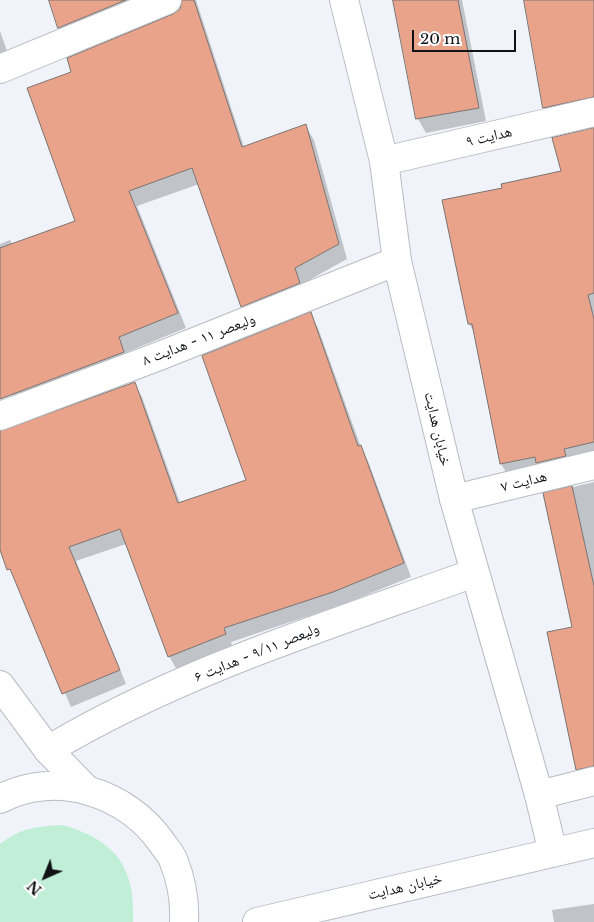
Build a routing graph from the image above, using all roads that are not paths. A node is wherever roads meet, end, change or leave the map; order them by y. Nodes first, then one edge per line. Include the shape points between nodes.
1 (167, 0) edge
2 (344, 0) edge
3 (0, 69) edge
4 (594, 112) edge
5 (384, 161) junction
6 (397, 261) junction
7 (0, 416) edge
8 (594, 465) edge
9 (454, 499) junction
10 (474, 573) junction
11 (0, 685) edge
12 (48, 750) junction
13 (594, 781) edge
14 (86, 788) junction
15 (539, 795) junction
16 (0, 799) edge
17 (594, 843) edge
18 (553, 853) junction
19 (184, 922) edge
20 (257, 922) edge

1 - 3 street
2 - 5 street, خیابان هدایت
4 - 5 street, هدایت ۹
5 - 6 street, خیابان هدایت
6 - 7 street, ولیعصر ۱۱ - هدایت ۸
6 - 9 street, خیابان هدایت
8 - 9 street, هدایت ۷
9 - 10 street, خیابان هدایت
10 - 12 street, ولیعصر ۹/۱۱ - هدایت ۶ via 270,646 109,714
10 - 15 street, خیابان هدایت
11 - 12 street
12 - 14 street
13 - 15 street
14 - 16 street via 48,785 10,793
14 - 19 street via 122,803 152,828 174,861 185,899
15 - 18 street, خیابان هدایت
17 - 18 street, خیابان هدایت
18 - 20 street, خیابان هدایت

